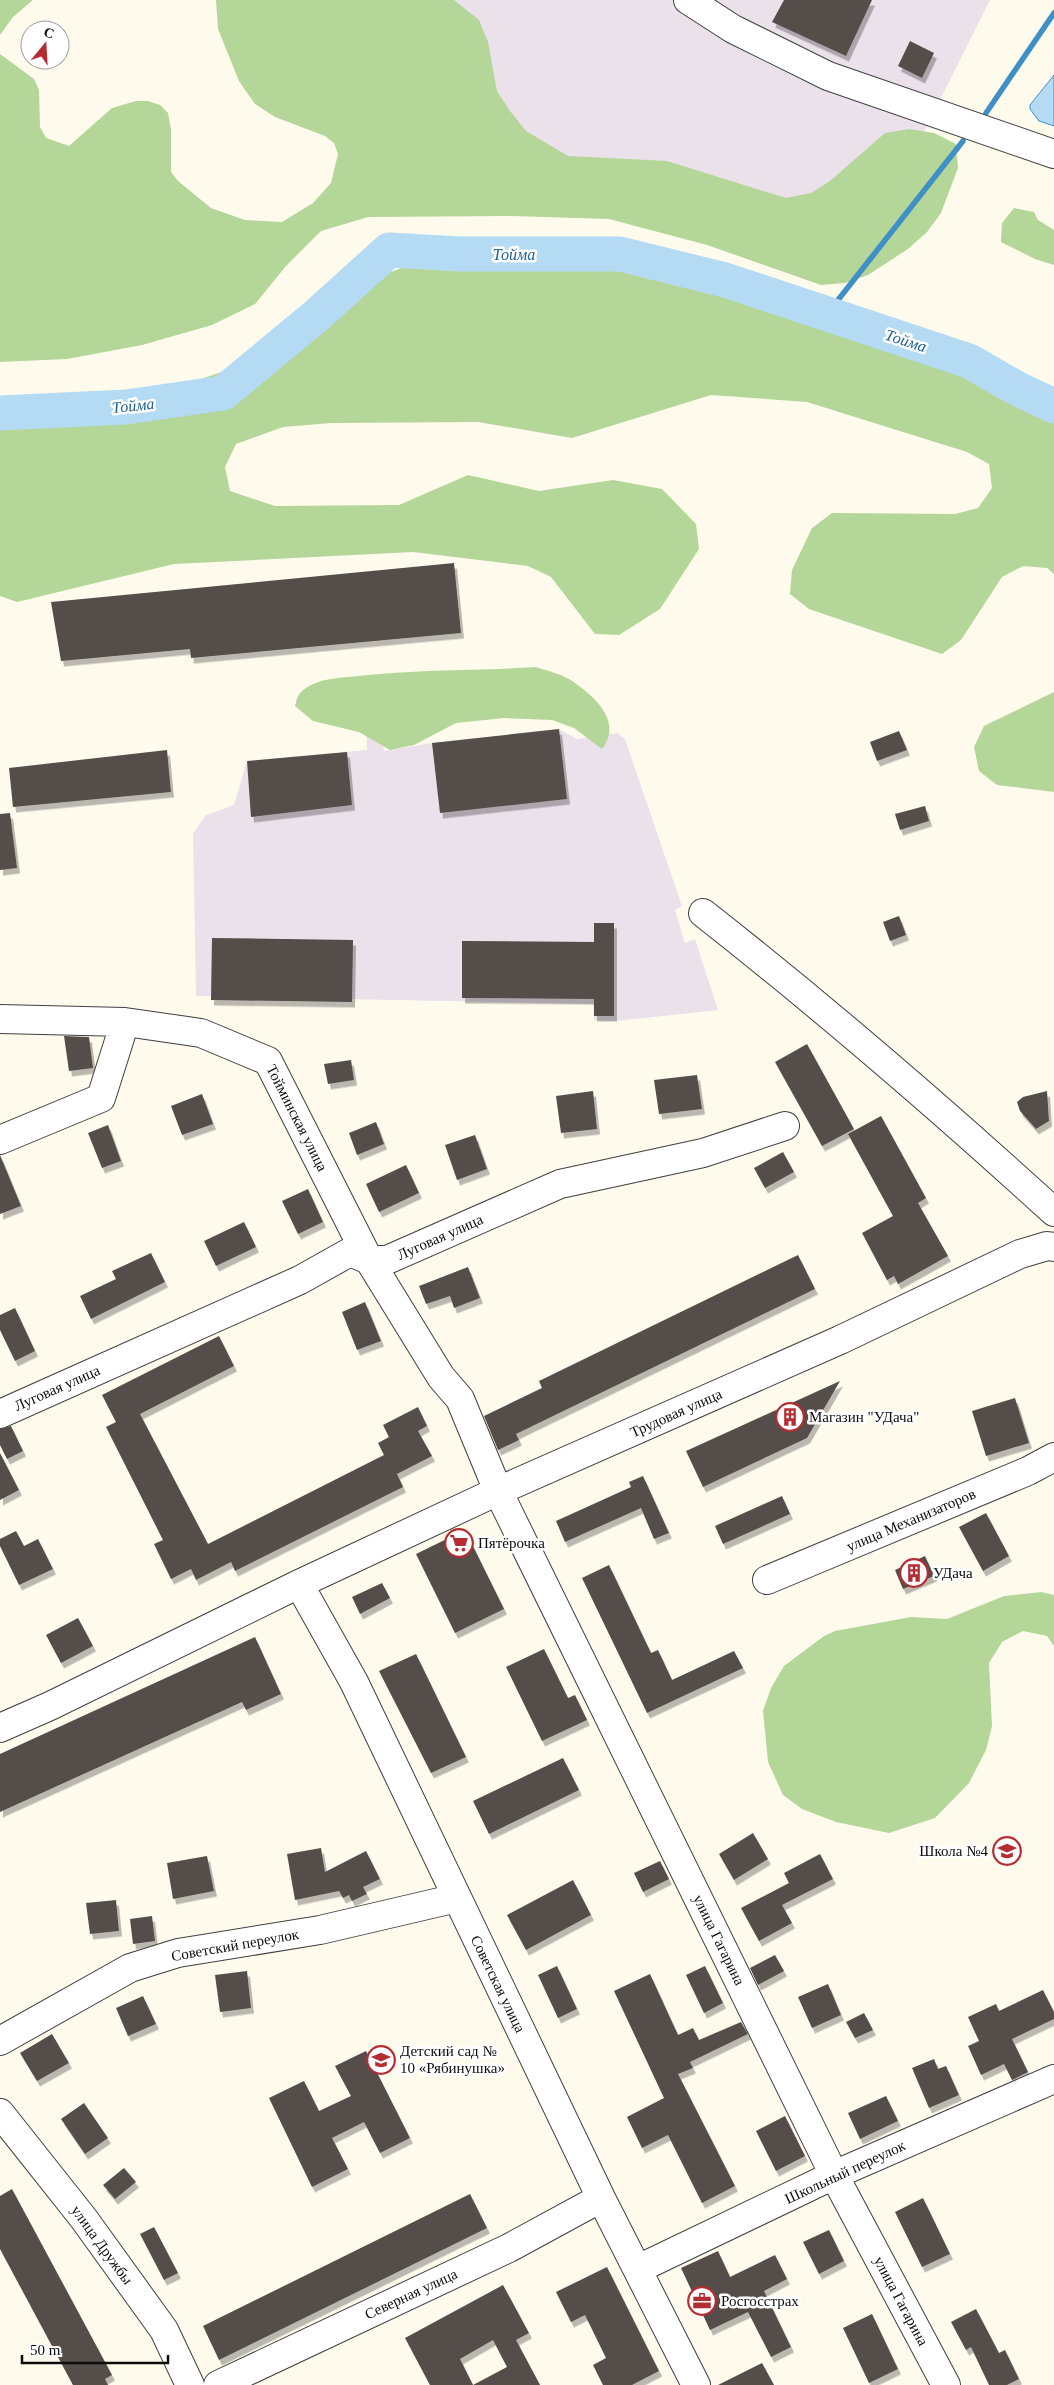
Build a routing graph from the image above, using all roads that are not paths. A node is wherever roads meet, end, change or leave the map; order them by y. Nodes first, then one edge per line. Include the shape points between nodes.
1 (688, 0) edge
2 (1054, 154) edge
3 (703, 913) dead end
4 (0, 1019) edge
5 (125, 1022) junction
6 (785, 1126) dead end
7 (0, 1140) edge
8 (1054, 1212) edge
9 (1054, 1246) edge
10 (369, 1260) junction
11 (0, 1414) edge
12 (1054, 1457) edge
13 (498, 1491) junction
14 (767, 1580) dead end
15 (299, 1584) junction
16 (0, 1728) edge
17 (457, 1898) junction
18 (0, 2042) edge
19 (1054, 2079) edge
20 (0, 2113) edge
21 (834, 2175) junction
22 (601, 2198) junction
23 (638, 2269) junction
24 (190, 2385) edge
25 (218, 2385) edge
26 (696, 2385) edge
27 (946, 2385) edge

1 - 2 street via 733,29 828,76
3 - 8 street via 822,1007
4 - 5 street, Тойминская улица
5 - 7 street via 101,1098
5 - 10 street, Тойминская улица via 202,1033 268,1061
6 - 10 street, Луговая улица via 703,1153 560,1184 387,1260
9 - 13 street, Трудовая улица via 1020,1254 840,1340
10 - 11 street, Луговая улица via 350,1252 300,1280
10 - 13 street, Тойминская улица via 441,1377 460,1399
12 - 14 street, улица Механизаторов
13 - 15 street, Трудовая улица
13 - 21 street, улица Гагарина
15 - 16 street, Трудовая улица
15 - 17 street, Советская улица via 354,1682
17 - 18 street, Советский переулок via 320,1930 178,1953 130,1968
17 - 22 street, Советская улица
19 - 21 street, Школьный переулок
20 - 24 street, улица Дружбы via 84,2219 164,2330
21 - 23 street, Школьный переулок
21 - 27 street, улица Гагарина
22 - 23 street, Советская улица
22 - 25 street, Северная улица via 509,2248
23 - 26 street, Советская улица

